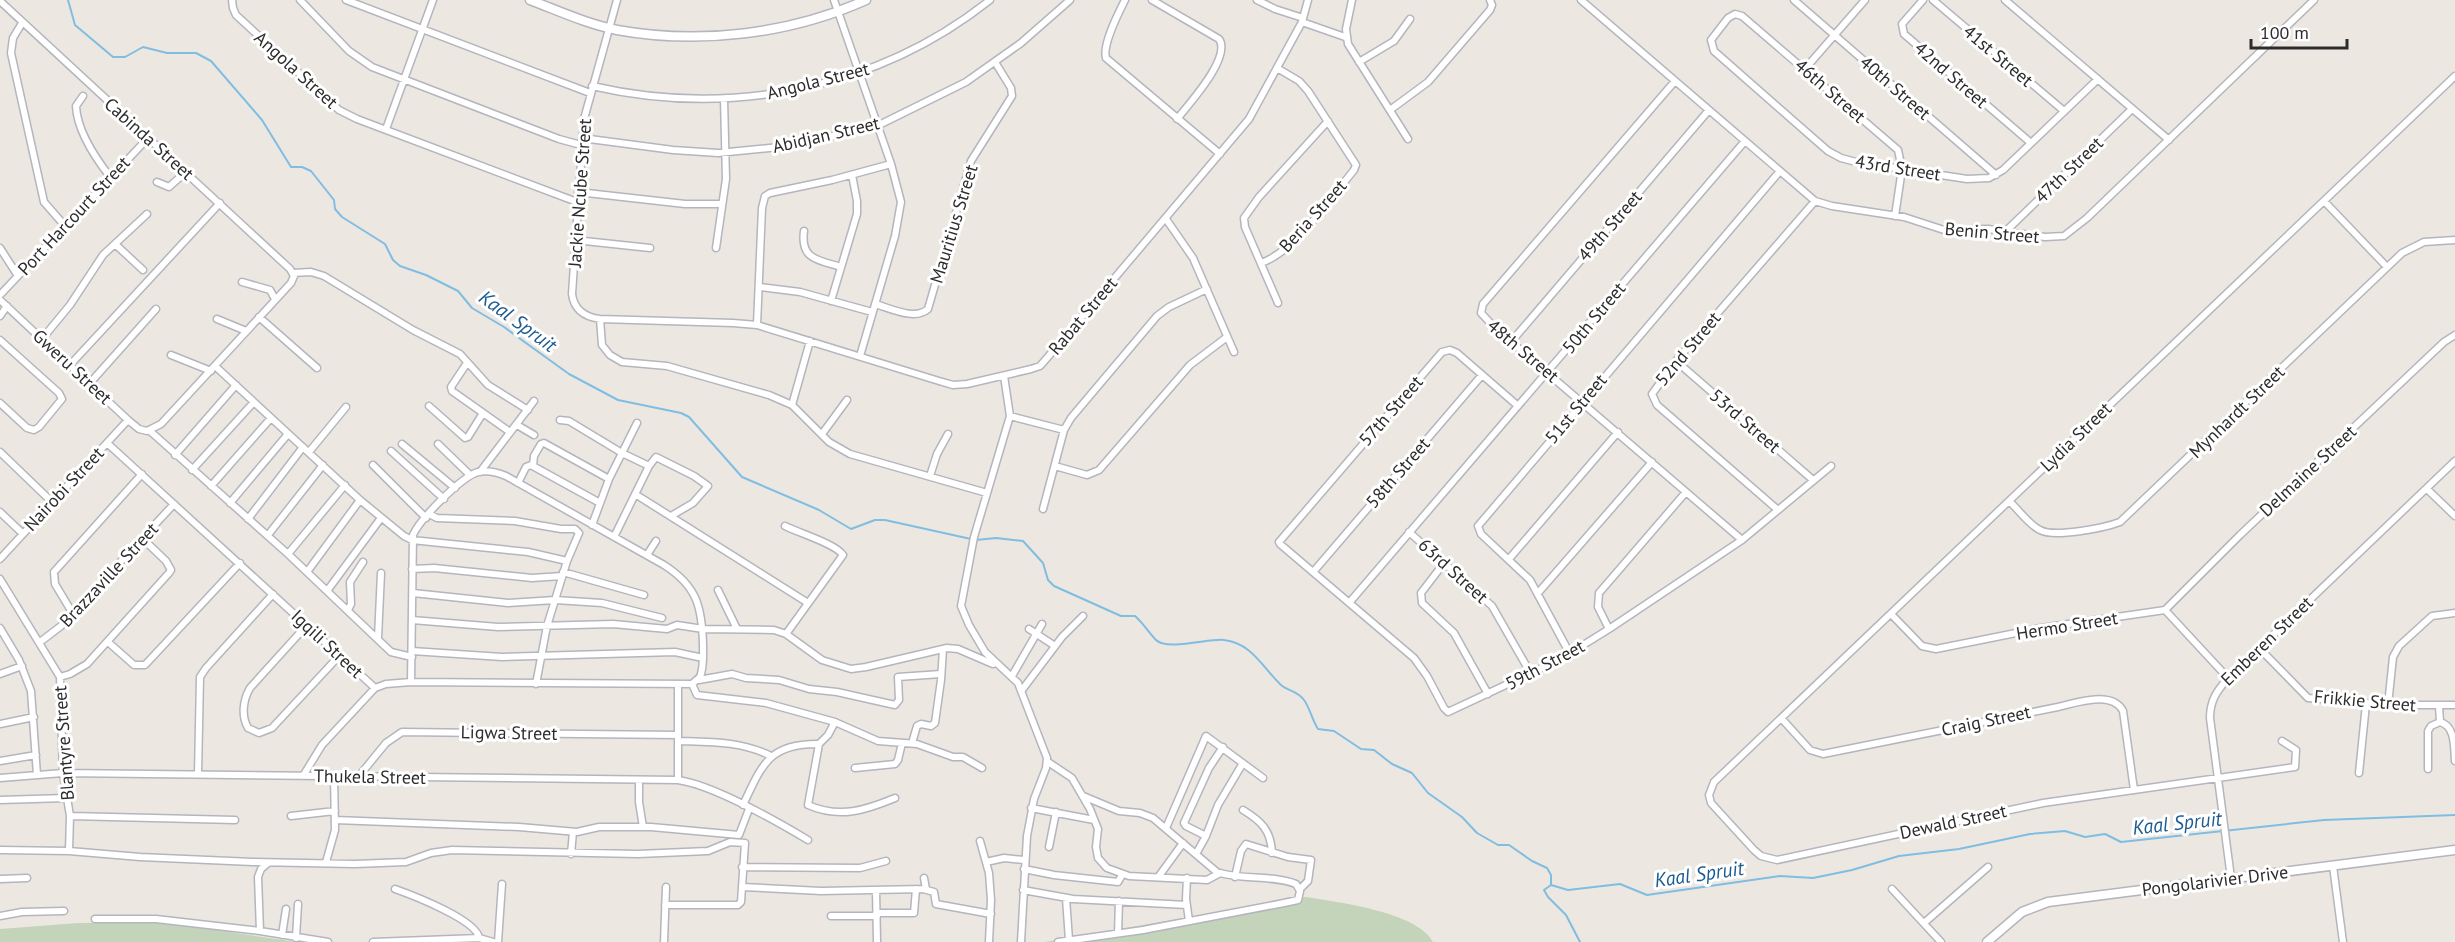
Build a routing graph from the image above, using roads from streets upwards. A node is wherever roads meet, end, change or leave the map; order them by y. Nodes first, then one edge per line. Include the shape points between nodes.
1 (232, 0) edge
2 (300, 0) edge
3 (346, 0) edge
4 (433, 0) edge
5 (530, 0) edge
6 (617, 0) edge
7 (834, 0) edge
8 (866, 0) edge
9 (990, 0) edge
10 (1070, 0) edge
11 (1125, 0) edge
12 (1152, 0) edge
13 (1257, 0) edge
14 (1308, 0) edge
15 (1352, 0) edge
16 (1490, 0) edge
17 (1581, 0) edge
18 (1794, 0) edge
19 (1865, 0) edge
20 (1923, 0) edge
21 (1933, 0) edge
22 (2005, 0) edge
23 (2314, 0) edge
24 (0, 1) edge
25 (1803, 3) edge
26 (838, 11) junction
27 (1410, 19) dead end
28 (1302, 20) junction
29 (22, 23) junction
30 (608, 28) junction
31 (422, 29) junction
32 (1835, 36) junction
33 (1345, 37) junction
34 (1712, 37) joint
35 (995, 62) junction
36 (1359, 62) junction
37 (1277, 68) junction
38 (1804, 70) junction
39 (861, 72) junction
40 (2455, 76) edge
41 (404, 79) junction
42 (2098, 79) junction
43 (1675, 81) junction
44 (591, 89) junction
45 (83, 96) dead end
46 (724, 99) junction
47 (1390, 110) junction
48 (1709, 110) junction
49 (2132, 110) junction
50 (2064, 111) junction
51 (1177, 119) junction
52 (1328, 121) junction
53 (877, 126) junction
54 (386, 129) junction
55 (148, 138) junction
56 (1408, 139) dead end
57 (2169, 140) junction
58 (582, 141) junction
59 (1745, 141) junction
60 (2031, 143) junction
61 (724, 152) junction
62 (1220, 154) junction
63 (891, 164) junction
64 (1902, 169) junction
65 (1780, 171) junction
66 (189, 175) junction
67 (852, 175) junction
68 (1996, 175) junction
69 (111, 178) junction
70 (157, 182) dead end
71 (578, 192) junction
72 (1815, 201) junction
73 (2324, 201) junction
74 (577, 202) junction
75 (220, 203) junction
76 (722, 204) junction
77 (147, 214) dead end
78 (1896, 216) junction
79 (1166, 219) junction
80 (64, 226) junction
81 (804, 231) dead end
82 (2006, 231) junction
83 (575, 240) junction
84 (2455, 240) edge
85 (115, 244) junction
86 (650, 248) dead end
87 (716, 248) dead end
88 (0, 249) edge
89 (1261, 263) junction
90 (841, 267) junction
91 (2387, 267) junction
92 (142, 270) dead end
93 (18, 276) junction
94 (293, 276) junction
95 (242, 282) dead end
96 (760, 287) junction
97 (1207, 289) junction
98 (0, 297) edge
99 (276, 299) junction
100 (831, 301) junction
101 (1278, 303) dead end
102 (875, 304) junction
103 (7, 306) junction
104 (156, 309) dead end
105 (872, 312) junction
106 (583, 314) joint
107 (0, 316) edge
108 (259, 317) junction
109 (217, 319) dead end
110 (600, 319) junction
111 (757, 326) junction
112 (246, 332) junction
113 (2455, 335) edge
114 (1227, 337) junction
115 (42, 339) junction
116 (0, 340) edge
117 (810, 341) junction
118 (1511, 342) junction
119 (1234, 352) dead end
120 (171, 355) dead end
121 (860, 356) junction
122 (1676, 361) junction
123 (467, 363) junction
124 (70, 365) junction
125 (213, 368) junction
126 (317, 368) dead end
127 (1548, 372) junction
128 (1482, 375) junction
129 (1004, 376) junction
130 (90, 384) junction
131 (236, 386) junction
132 (847, 400) dead end
133 (534, 401) dead end
134 (1583, 401) junction
135 (254, 402) junction
136 (0, 403) edge
137 (792, 405) junction
138 (1518, 405) junction
139 (429, 406) dead end
140 (346, 407) dead end
141 (528, 410) junction
142 (483, 413) junction
143 (1010, 416) junction
144 (272, 418) junction
145 (128, 420) junction
146 (560, 420) dead end
147 (637, 423) dead end
148 (517, 425) junction
149 (1064, 430) junction
150 (148, 431) junction
151 (510, 432) junction
152 (1618, 432) junction
153 (288, 434) junction
154 (822, 434) junction
155 (948, 434) dead end
156 (534, 435) dead end
157 (107, 442) junction
158 (402, 444) dead end
159 (438, 444) dead end
160 (306, 449) junction
161 (390, 451) dead end
162 (0, 452) edge
163 (622, 453) junction
164 (175, 454) junction
165 (2455, 461) edge
166 (1652, 462) junction
167 (323, 465) junction
168 (374, 465) dead end
169 (533, 466) junction
170 (649, 466) junction
171 (1055, 466) junction
172 (1831, 466) dead end
173 (192, 470) junction
174 (480, 472) junction
175 (142, 474) junction
176 (470, 475) junction
177 (930, 476) junction
178 (609, 479) junction
179 (1813, 480) junction
180 (518, 483) junction
181 (345, 485) junction
182 (211, 486) junction
183 (455, 488) junction
184 (2427, 489) junction
185 (1686, 492) junction
186 (987, 493) junction
187 (635, 494) junction
188 (444, 499) junction
189 (360, 500) junction
190 (2010, 501) junction
191 (51, 502) junction
192 (600, 502) junction
193 (230, 503) junction
194 (174, 504) junction
195 (1043, 509) dead end
196 (1778, 510) junction
197 (0, 512) edge
198 (428, 516) junction
199 (670, 516) junction
200 (2455, 516) edge
201 (381, 518) junction
202 (248, 519) junction
203 (592, 525) junction
204 (785, 526) dead end
205 (1409, 532) junction
206 (22, 533) junction
207 (268, 535) junction
208 (614, 537) junction
209 (143, 539) junction
210 (412, 540) junction
211 (1742, 540) junction
212 (656, 541) dead end
213 (1280, 544) joint
214 (288, 554) junction
215 (647, 555) junction
216 (0, 559) edge
217 (1509, 559) junction
218 (567, 561) junction
219 (363, 562) dead end
220 (1444, 562) junction
221 (240, 563) junction
222 (412, 569) junction
223 (307, 572) junction
224 (1314, 572) junction
225 (381, 573) dead end
226 (563, 574) junction
227 (0, 579) edge
228 (718, 590) dead end
229 (327, 591) junction
230 (412, 593) junction
231 (1538, 593) junction
232 (273, 594) junction
233 (644, 595) dead end
234 (555, 600) junction
235 (808, 603) junction
236 (1349, 603) junction
237 (348, 609) junction
238 (2165, 610) junction
239 (2455, 613) edge
240 (73, 614) junction
241 (1891, 614) junction
242 (1083, 616) dead end
243 (662, 618) dead end
244 (412, 620) junction
245 (1042, 624) dead end
246 (307, 625) junction
247 (547, 626) junction
248 (703, 629) junction
249 (737, 629) junction
250 (1029, 629) dead end
251 (1609, 629) junction
252 (1, 630) edge
253 (1036, 633) junction
254 (786, 634) junction
255 (378, 638) junction
256 (40, 642) junction
257 (108, 642) junction
258 (1055, 646) junction
259 (943, 649) junction
260 (2260, 649) junction
261 (412, 654) junction
262 (541, 654) junction
263 (1570, 654) junction
264 (340, 655) junction
265 (704, 658) junction
266 (997, 665) junction
267 (22, 666) junction
268 (0, 674) edge
269 (941, 674) junction
270 (1531, 674) junction
271 (1012, 676) junction
272 (60, 677) junction
273 (2228, 678) junction
274 (699, 680) junction
275 (411, 682) junction
276 (536, 684) junction
277 (678, 684) junction
278 (692, 684) junction
279 (375, 688) junction
280 (1022, 690) junction
281 (1488, 694) junction
282 (2366, 704) junction
283 (2388, 705) junction
284 (2455, 705) edge
285 (2439, 706) junction
286 (34, 717) junction
287 (1782, 719) junction
288 (835, 722) junction
289 (2440, 722) junction
290 (0, 724) edge
291 (678, 738) junction
292 (2282, 741) dead end
293 (902, 742) junction
294 (912, 743) junction
295 (819, 744) junction
296 (1222, 747) junction
297 (36, 755) junction
298 (771, 756) junction
299 (0, 761) edge
300 (2455, 761) edge
301 (1048, 762) junction
302 (1243, 763) junction
303 (855, 768) dead end
304 (982, 768) dead end
305 (2428, 769) dead end
306 (2360, 772) dead end
307 (63, 773) junction
308 (198, 774) junction
309 (37, 775) junction
310 (303, 776) junction
311 (334, 776) junction
312 (359, 776) junction
313 (0, 778) edge
314 (1263, 778) dead end
315 (2219, 778) junction
316 (639, 780) junction
317 (678, 780) junction
318 (2134, 790) junction
319 (1083, 796) junction
320 (66, 798) junction
321 (895, 798) dead end
322 (0, 801) edge
323 (1711, 803) joint
324 (746, 807) junction
325 (1032, 808) junction
326 (1243, 810) dead end
327 (335, 811) junction
328 (1056, 812) junction
329 (70, 816) junction
330 (291, 816) dead end
331 (235, 820) dead end
332 (335, 820) junction
333 (1094, 820) junction
334 (643, 827) junction
335 (1166, 828) junction
336 (573, 831) junction
337 (1206, 836) junction
338 (808, 840) dead end
339 (980, 841) dead end
340 (1183, 843) junction
341 (1049, 847) dead end
342 (0, 850) edge
343 (2455, 850) edge
344 (69, 851) junction
345 (1272, 853) junction
346 (571, 854) junction
347 (1196, 854) junction
348 (1024, 860) junction
349 (886, 861) dead end
350 (269, 862) junction
351 (326, 862) junction
352 (986, 862) junction
353 (2333, 866) junction
354 (742, 867) junction
355 (1988, 867) dead end
356 (1024, 869) junction
357 (1218, 873) junction
358 (1122, 875) junction
359 (1159, 876) junction
360 (1235, 877) junction
361 (27, 878) dead end
362 (924, 878) dead end
363 (1187, 878) junction
364 (0, 879) edge
365 (2231, 879) junction
366 (501, 884) dead end
367 (742, 886) junction
368 (666, 887) dead end
369 (395, 889) dead end
370 (916, 889) junction
371 (926, 889) junction
372 (1300, 889) junction
373 (1892, 889) dead end
374 (876, 890) junction
375 (1023, 890) junction
376 (1066, 898) junction
377 (1119, 901) junction
378 (298, 904) dead end
379 (1187, 905) junction
380 (665, 906) junction
381 (286, 909) dead end
382 (64, 911) dead end
383 (876, 914) junction
384 (991, 914) junction
385 (0, 916) edge
386 (831, 916) dead end
387 (96, 919) dead end
388 (1190, 921) junction
389 (1924, 923) junction
390 (260, 931) junction
391 (1118, 933) junction
392 (282, 935) junction
393 (296, 938) junction
394 (479, 938) junction
395 (1069, 940) junction
396 (328, 942) edge
397 (374, 942) edge
398 (496, 942) edge
399 (664, 942) edge
400 (877, 942) edge
401 (989, 942) edge
402 (1021, 942) edge
403 (1058, 942) edge
404 (1941, 942) edge
405 (1987, 942) edge
406 (2343, 942) edge

1 - 54 street, Angola Street via 236,15 333,105
2 - 41 street, Abidjan Street via 356,57
3 - 31 street, Angola Street
4 - 31 street
5 - 30 street
6 - 30 street, Jackie Ncube Street
7 - 26 street
8 - 26 street
9 - 39 street, Angola Street via 922,45
10 - 35 street, Abidjan Street
11 - 51 street via 1104,56
12 - 51 street via 1222,44 1221,55 1205,84
13 - 28 street
14 - 28 street, Rabat Street
15 - 33 street
16 - 47 street via 1490,10 1428,82
17 - 43 street, Benin Street
18 - 25 street, 40th Street
19 - 32 street
20 - 60 street, 42nd Street via 1902,24 1904,34
21 - 50 street, 41st Street
22 - 42 street
23 - 57 street, Benin Street
24 - 29 street, Cabinda Street
25 - 32 street, 40th Street
26 - 30 street via 790,26 730,34 675,36
26 - 39 street
27 - 36 street via 1394,41
28 - 33 street
28 - 37 street, Rabat Street
29 - 55 street, Cabinda Street
29 - 80 street via 13,38 11,53 42,196 47,208
30 - 44 street, Jackie Ncube Street
31 - 41 street
31 - 44 street, Angola Street
32 - 38 street
32 - 68 street, 40th Street
33 - 36 street
34 - 38 street, 46th Street via 1728,18 1739,14
34 - 64 street, 43rd Street via 1714,51 1833,154 1848,161
35 - 53 street, Abidjan Street via 942,96
35 - 102 street, Mauritius Street via 1012,96 972,161 930,305 924,313 916,314
36 - 47 street
37 - 52 street via 1305,87
37 - 62 street, Rabat Street via 1250,119
38 - 64 street, 46th Street via 1895,148
39 - 46 street, Angola Street via 789,92
39 - 53 street
40 - 73 street, Lydia Street
41 - 54 street
41 - 58 street, Abidjan Street via 559,140
42 - 49 street
42 - 50 street
43 - 48 street, Benin Street
43 - 118 street, 48th Street via 1481,307 1482,317
44 - 46 street, Angola Street via 665,98
44 - 58 street, Jackie Ncube Street
45 - 69 street via 76,106 78,119
46 - 61 street
47 - 56 street
48 - 59 street, Benin Street
48 - 118 street, 49th Street
49 - 57 street
49 - 82 street, 47th Street
50 - 60 street
51 - 62 street
52 - 89 street via 1246,213 1245,227
52 - 89 street, Beria Street via 1355,161 1354,170 1291,243 1276,257
53 - 61 street, Abidjan Street via 789,146
53 - 63 street
54 - 74 street, Angola Street
55 - 66 street, Cabinda Street
55 - 69 street, Port Harcourt Street
57 - 82 street, Benin Street via 2064,236
58 - 61 street, Abidjan Street via 695,153
58 - 71 street, Jackie Ncube Street
59 - 65 street, Benin Street
59 - 127 street, 50th Street
60 - 68 street
61 - 76 street
62 - 79 street, Rabat Street
63 - 67 street
63 - 102 street via 901,194 901,213
64 - 68 street, 43rd Street via 1976,180
64 - 78 street
65 - 72 street, Benin Street
65 - 134 street, 51st Street
66 - 70 street via 169,187
66 - 75 street, Cabinda Street
67 - 90 street via 858,208
67 - 96 street via 765,196
69 - 80 street, Port Harcourt Street
71 - 74 street, Jackie Ncube Street
71 - 76 street via 685,204
72 - 78 street, Benin Street
72 - 122 street, 52nd Street
73 - 91 street
73 - 190 street, Lydia Street
74 - 83 street, Jackie Ncube Street
75 - 94 street, Cabinda Street
75 - 124 street
76 - 87 street
77 - 85 street
78 - 82 street, Benin Street via 1953,232
79 - 97 street via 1186,245
79 - 129 street, Rabat Street via 1043,363
80 - 93 street, Port Harcourt Street
81 - 90 street via 808,255
83 - 86 street
83 - 106 street, Jackie Ncube Street via 573,300
84 - 91 street, Mynhardt Street via 2416,244
85 - 92 street
85 - 115 street
88 - 93 street
89 - 101 street
90 - 100 street
91 - 190 street, Mynhardt Street via 2120,522 2100,528 2044,532
93 - 98 street, Port Harcourt Street
94 - 99 street
94 - 123 street via 311,272 324,276 460,354
95 - 99 street via 270,290
96 - 100 street
96 - 111 street
97 - 114 street
97 - 149 street via 1157,316
98 - 103 street, Gweru Street
99 - 108 street
100 - 105 street
102 - 105 street
103 - 107 street
103 - 115 street, Gweru Street
104 - 130 street
105 - 121 street
106 - 110 street, Rabat Street
108 - 112 street
108 - 126 street
109 - 112 street
110 - 111 street, Rabat Street
110 - 137 street via 602,345 616,360 676,368
111 - 117 street, Rabat Street
112 - 125 street
113 - 238 street, Delmaine Street via 2248,527
114 - 119 street
114 - 171 street via 1190,364 1100,470 1086,475
115 - 124 street, Gweru Street
116 - 136 street via 62,399 34,430
117 - 121 street, Rabat Street
117 - 137 street
118 - 127 street, 48th Street
120 - 125 street
121 - 129 street, Rabat Street via 953,385
122 - 179 street, 53rd Street
122 - 196 street, 52nd Street via 1653,390 1654,402
123 - 141 street via 488,385
123 - 142 street via 452,391
124 - 130 street, Gweru Street
125 - 131 street
125 - 150 street via 161,424
127 - 134 street, 48th Street
127 - 138 street, 50th Street
128 - 138 street, 57th Street
128 - 213 street, 57th Street via 1457,353 1442,352
128 - 224 street, 58th Street
129 - 143 street
130 - 145 street, Gweru Street
131 - 135 street
131 - 164 street
132 - 154 street
133 - 141 street
134 - 152 street, 48th Street
134 - 217 street, 51st Street via 1478,526 1481,534
135 - 144 street
135 - 173 street
137 - 154 street
138 - 205 street, 50th Street
139 - 142 street via 465,438
140 - 160 street
141 - 148 street
142 - 151 street
143 - 149 street
143 - 186 street
144 - 153 street
144 - 182 street
145 - 150 street, Gweru Street
145 - 157 street, Nairobi Street
146 - 163 street via 569,421
147 - 163 street
148 - 151 street
148 - 156 street
149 - 171 street
150 - 164 street, Gweru Street
151 - 174 street
152 - 166 street, 48th Street
152 - 217 street
153 - 160 street
153 - 193 street
154 - 177 street via 850,454
155 - 177 street
157 - 175 street, Igqili Street
157 - 191 street, Nairobi Street
158 - 183 street
159 - 176 street
160 - 167 street
160 - 202 street
161 - 188 street
162 - 191 street
163 - 170 street
163 - 178 street
164 - 173 street, Gweru Street
165 - 184 street, Emberen Street
166 - 185 street, 48th Street
166 - 231 street
167 - 181 street
167 - 207 street
168 - 198 street
169 - 178 street via 534,453 544,443
169 - 180 street via 527,466
169 - 192 street
170 - 187 street
170 - 199 street via 659,457 708,486 693,503
171 - 195 street
172 - 179 street, 59th Street
173 - 182 street, Gweru Street
174 - 176 street
174 - 180 street via 499,473
175 - 194 street, Igqili Street
175 - 240 street via 54,572 55,584
176 - 183 street
177 - 186 street
178 - 192 street
179 - 196 street, 59th Street
180 - 203 street
181 - 189 street
181 - 214 street
182 - 193 street, Gweru Street
183 - 188 street
184 - 200 street
184 - 260 street, Emberen Street
185 - 211 street, 48th Street
185 - 251 street via 1599,593 1598,608
186 - 266 street via 961,606 978,642
187 - 199 street
187 - 208 street
188 - 198 street
189 - 201 street
189 - 223 street
190 - 241 street, Lydia Street
191 - 206 street, Nairobi Street
192 - 203 street
193 - 202 street, Gweru Street
194 - 209 street, Brazzaville Street
194 - 221 street, Igqili Street
196 - 211 street, 59th Street
197 - 206 street
198 - 210 street
198 - 218 street via 523,521 561,530 575,529 579,537
199 - 235 street
201 - 210 street
201 - 229 street
202 - 207 street, Gweru Street
203 - 208 street
204 - 235 street via 842,554
205 - 220 street, 63rd Street
205 - 236 street, 50th Street
206 - 216 street, Nairobi Street
207 - 214 street, Gweru Street
208 - 215 street
209 - 240 street, Brazzaville Street
209 - 257 street via 168,563 170,572
210 - 218 street via 528,552
210 - 222 street
211 - 251 street, 59th Street
212 - 215 street
213 - 224 street, 59th Street
214 - 223 street, Gweru Street
215 - 248 street via 689,586 700,606
217 - 231 street, 51st Street
218 - 226 street
219 - 237 street via 350,582
220 - 270 street, 63rd Street via 1492,606
220 - 281 street via 1421,593 1422,603 1454,633
221 - 232 street, Igqili Street
221 - 257 street via 146,665 134,665
222 - 226 street via 510,577
222 - 230 street
223 - 229 street, Gweru Street
224 - 236 street, 59th Street
225 - 255 street
226 - 233 street
226 - 234 street
227 - 256 street, Blantyre Street
228 - 249 street
229 - 237 street, Gweru Street
230 - 234 street via 508,603
230 - 244 street
231 - 263 street, 51st Street
232 - 246 street, Igqili Street
232 - 308 street via 200,676
234 - 243 street via 615,605
234 - 247 street
235 - 254 street
236 - 281 street, 59th Street via 1413,657 1446,711
237 - 255 street, Gweru Street
238 - 241 street, Hermo Street via 2041,628 1936,649 1922,646
238 - 273 street
239 - 283 street via 2432,616 2399,646 2393,657
240 - 256 street, Brazzaville Street
241 - 287 street, Lydia Street
242 - 258 street
244 - 247 street via 498,627
244 - 261 street
245 - 253 street
246 - 264 street, Igqili Street
246 - 264 street via 250,688 244,701 248,728 259,733 272,728
247 - 248 street via 612,624 667,629 677,625
247 - 262 street
248 - 249 street
248 - 265 street
249 - 254 street
250 - 253 street
251 - 263 street, 59th Street
252 - 267 street
253 - 258 street
253 - 271 street
254 - 259 street via 822,660 851,669
255 - 261 street, Gweru Street via 391,652
256 - 272 street, Blantyre Street
257 - 272 street via 83,667
258 - 280 street
259 - 266 street via 958,649
259 - 269 street
260 - 273 street, Emberen Street
260 - 282 street, Frikkie Street via 2308,698
261 - 262 street, Gweru Street
261 - 275 street
262 - 265 street, Gweru Street via 675,652
262 - 276 street
263 - 270 street, 59th Street
264 - 279 street, Igqili Street
265 - 274 street
266 - 271 street
267 - 268 street
267 - 286 street via 31,691
269 - 274 street via 898,677 899,700 895,705 732,674
269 - 294 street via 934,723 916,726
270 - 281 street, 59th Street
271 - 280 street
272 - 307 street, Blantyre Street
273 - 315 street, Emberen Street via 2216,692 2210,710
274 - 278 street
275 - 276 street, Igqili Street
275 - 279 street, Igqili Street
276 - 277 street, Igqili Street
277 - 278 street, Igqili Street
277 - 291 street
278 - 288 street via 698,695 757,701
279 - 310 street via 322,745
280 - 301 street
282 - 283 street, Frikkie Street
282 - 306 street
283 - 285 street, Frikkie Street
284 - 285 street, Frikkie Street
285 - 289 street
286 - 290 street
286 - 297 street
287 - 318 street, Craig Street via 1810,750 1822,754 2111,700 2123,711
287 - 323 street, Lydia Street via 1714,782 1709,791
288 - 293 street via 871,739
288 - 295 street
289 - 300 street via 2453,727
289 - 305 street via 2427,731
291 - 298 street, Ligwa Street via 719,741
291 - 312 street, Ligwa Street via 402,732 386,743
291 - 317 street
292 - 315 street, Dewald Street via 2296,750 2295,767
293 - 294 street
293 - 303 street via 896,763
294 - 304 street via 963,757
295 - 298 street via 790,746
295 - 321 street via 808,805 848,813
296 - 302 street
296 - 335 street via 1206,736
296 - 337 street via 1184,823
297 - 299 street
297 - 309 street
298 - 324 street via 759,771
301 - 319 street via 1072,778
301 - 325 street
302 - 314 street
302 - 337 street via 1218,805
307 - 308 street, Thukela Street
307 - 309 street, Thukela Street
307 - 320 street, Blantyre Street
308 - 310 street, Thukela Street
309 - 313 street, Thukela Street
310 - 311 street, Thukela Street
311 - 312 street, Thukela Street
311 - 327 street
312 - 316 street, Thukela Street
315 - 318 street, Dewald Street
315 - 365 street, Emberen Street
316 - 317 street, Thukela Street
316 - 334 street
317 - 324 street, Thukela Street
318 - 323 street, Dewald Street via 2043,803 1777,860 1761,856
319 - 333 street
319 - 335 street via 1119,811 1145,815
320 - 322 street
320 - 329 street, Blantyre Street
324 - 334 street via 740,834
324 - 338 street, Thukela Street
325 - 328 street
325 - 348 street
326 - 345 street via 1267,829
327 - 330 street
327 - 332 street
328 - 333 street
328 - 341 street
329 - 331 street
329 - 344 street, Blantyre Street
332 - 336 street
332 - 351 street
333 - 358 street via 1098,858
334 - 336 street
335 - 340 street
336 - 346 street
337 - 347 street
339 - 352 street
340 - 347 street
340 - 359 street
342 - 344 street
343 - 353 street, Pongolarivier Drive
344 - 350 street
345 - 360 street via 1244,844
345 - 372 street via 1311,860 1308,882
346 - 351 street via 452,850 406,862
346 - 354 street via 702,852 736,841 745,843
347 - 357 street
348 - 352 street via 1004,858
348 - 356 street
349 - 354 street via 860,868
350 - 351 street
350 - 390 street via 258,877
352 - 384 street
353 - 365 street, Pongolarivier Drive
353 - 406 street
354 - 367 street
355 - 389 street
356 - 358 street via 1118,882
356 - 375 street
357 - 360 street
357 - 363 street via 1210,880
358 - 359 street
359 - 363 street
360 - 372 street via 1284,880
361 - 364 street
362 - 371 street
363 - 379 street
365 - 405 street, Pongolarivier Drive via 2048,902 2022,912
366 - 398 street
367 - 374 street
367 - 380 street via 738,905
368 - 380 street
369 - 394 street via 463,921 477,930
370 - 371 street
370 - 374 street
370 - 383 street via 914,913
371 - 384 street via 934,892 936,904
372 - 388 street via 1297,900
373 - 389 street
374 - 383 street
375 - 376 street
375 - 402 street
376 - 377 street
376 - 395 street
377 - 379 street
377 - 391 street
378 - 393 street
379 - 388 street
380 - 399 street
381 - 392 street
382 - 385 street
383 - 386 street
383 - 400 street
384 - 401 street
387 - 390 street via 156,919
388 - 391 street
389 - 404 street
390 - 392 street
391 - 395 street
392 - 393 street
393 - 396 street
394 - 397 street
394 - 398 street
395 - 403 street

